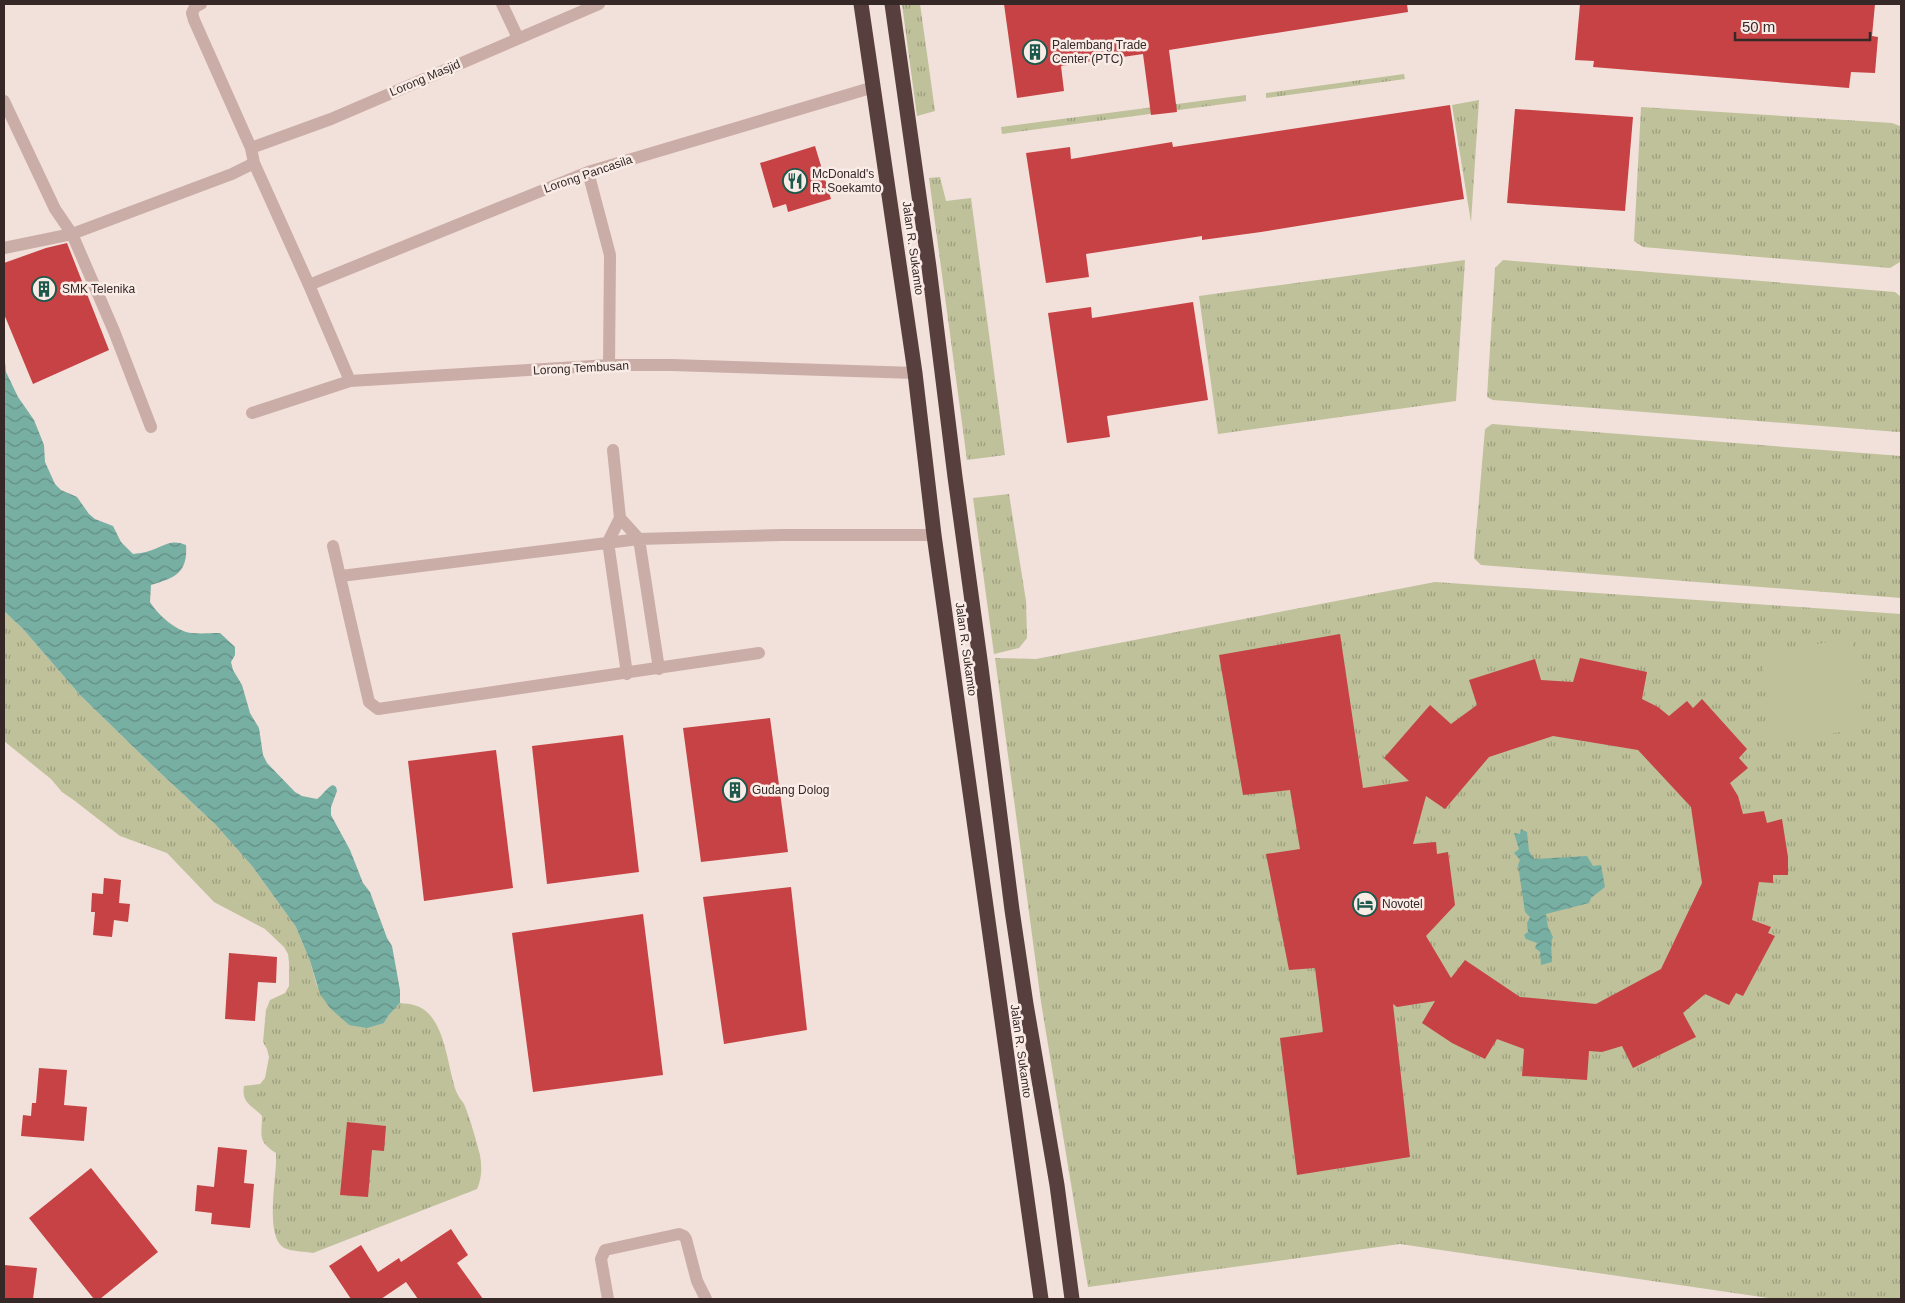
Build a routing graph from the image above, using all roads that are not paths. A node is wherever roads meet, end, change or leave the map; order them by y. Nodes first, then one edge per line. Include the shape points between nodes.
1 (201, 4) edge
2 (502, 4) edge
3 (599, 4) edge
4 (861, 4) edge
5 (892, 4) edge
6 (518, 38) junction
7 (874, 86) junction
8 (4, 101) edge
9 (251, 148) junction
10 (254, 164) junction
11 (588, 172) junction
12 (72, 234) junction
13 (4, 248) edge
14 (309, 285) junction
15 (609, 366) junction
16 (915, 373) junction
17 (350, 381) junction
18 (252, 413) dead end
19 (151, 427) dead end
20 (613, 450) dead end
21 (620, 518) junction
22 (934, 535) junction
23 (639, 539) junction
24 (608, 542) junction
25 (333, 546) dead end
26 (341, 576) junction
27 (760, 653) dead end
28 (659, 669) junction
29 (627, 674) junction
30 (608, 1299) edge
31 (706, 1299) edge
32 (1041, 1299) edge
33 (1072, 1299) edge

1 - 9 street via 192,13 194,20
2 - 6 street
3 - 6 street, Lorong Masjid
4 - 7 highway, Jalan R. Sukamto
5 - 33 highway, Jalan R. Sukamto via 1012,910 1057,1184
6 - 9 street, Lorong Masjid via 331,119
7 - 11 street, Lorong Pancasila
7 - 16 highway, Jalan R. Sukamto
8 - 12 street via 55,209
9 - 10 street
10 - 12 street
10 - 14 street
11 - 14 street, Lorong Pancasila
11 - 15 street via 610,255
12 - 13 street
12 - 19 street
14 - 17 street
15 - 16 street, Lorong Tembusan
15 - 17 street, Lorong Tembusan
16 - 22 highway, Jalan R. Sukamto
17 - 18 street, Lorong Tembusan
20 - 21 street
21 - 23 street
21 - 24 street
22 - 23 street
22 - 32 highway, Jalan R. Sukamto
23 - 24 street
23 - 28 street
24 - 26 street
24 - 29 street
25 - 26 street
26 - 29 street via 369,702 378,709
27 - 28 street
28 - 29 street
30 - 31 street via 601,1259 605,1250 679,1234 686,1239 697,1281

